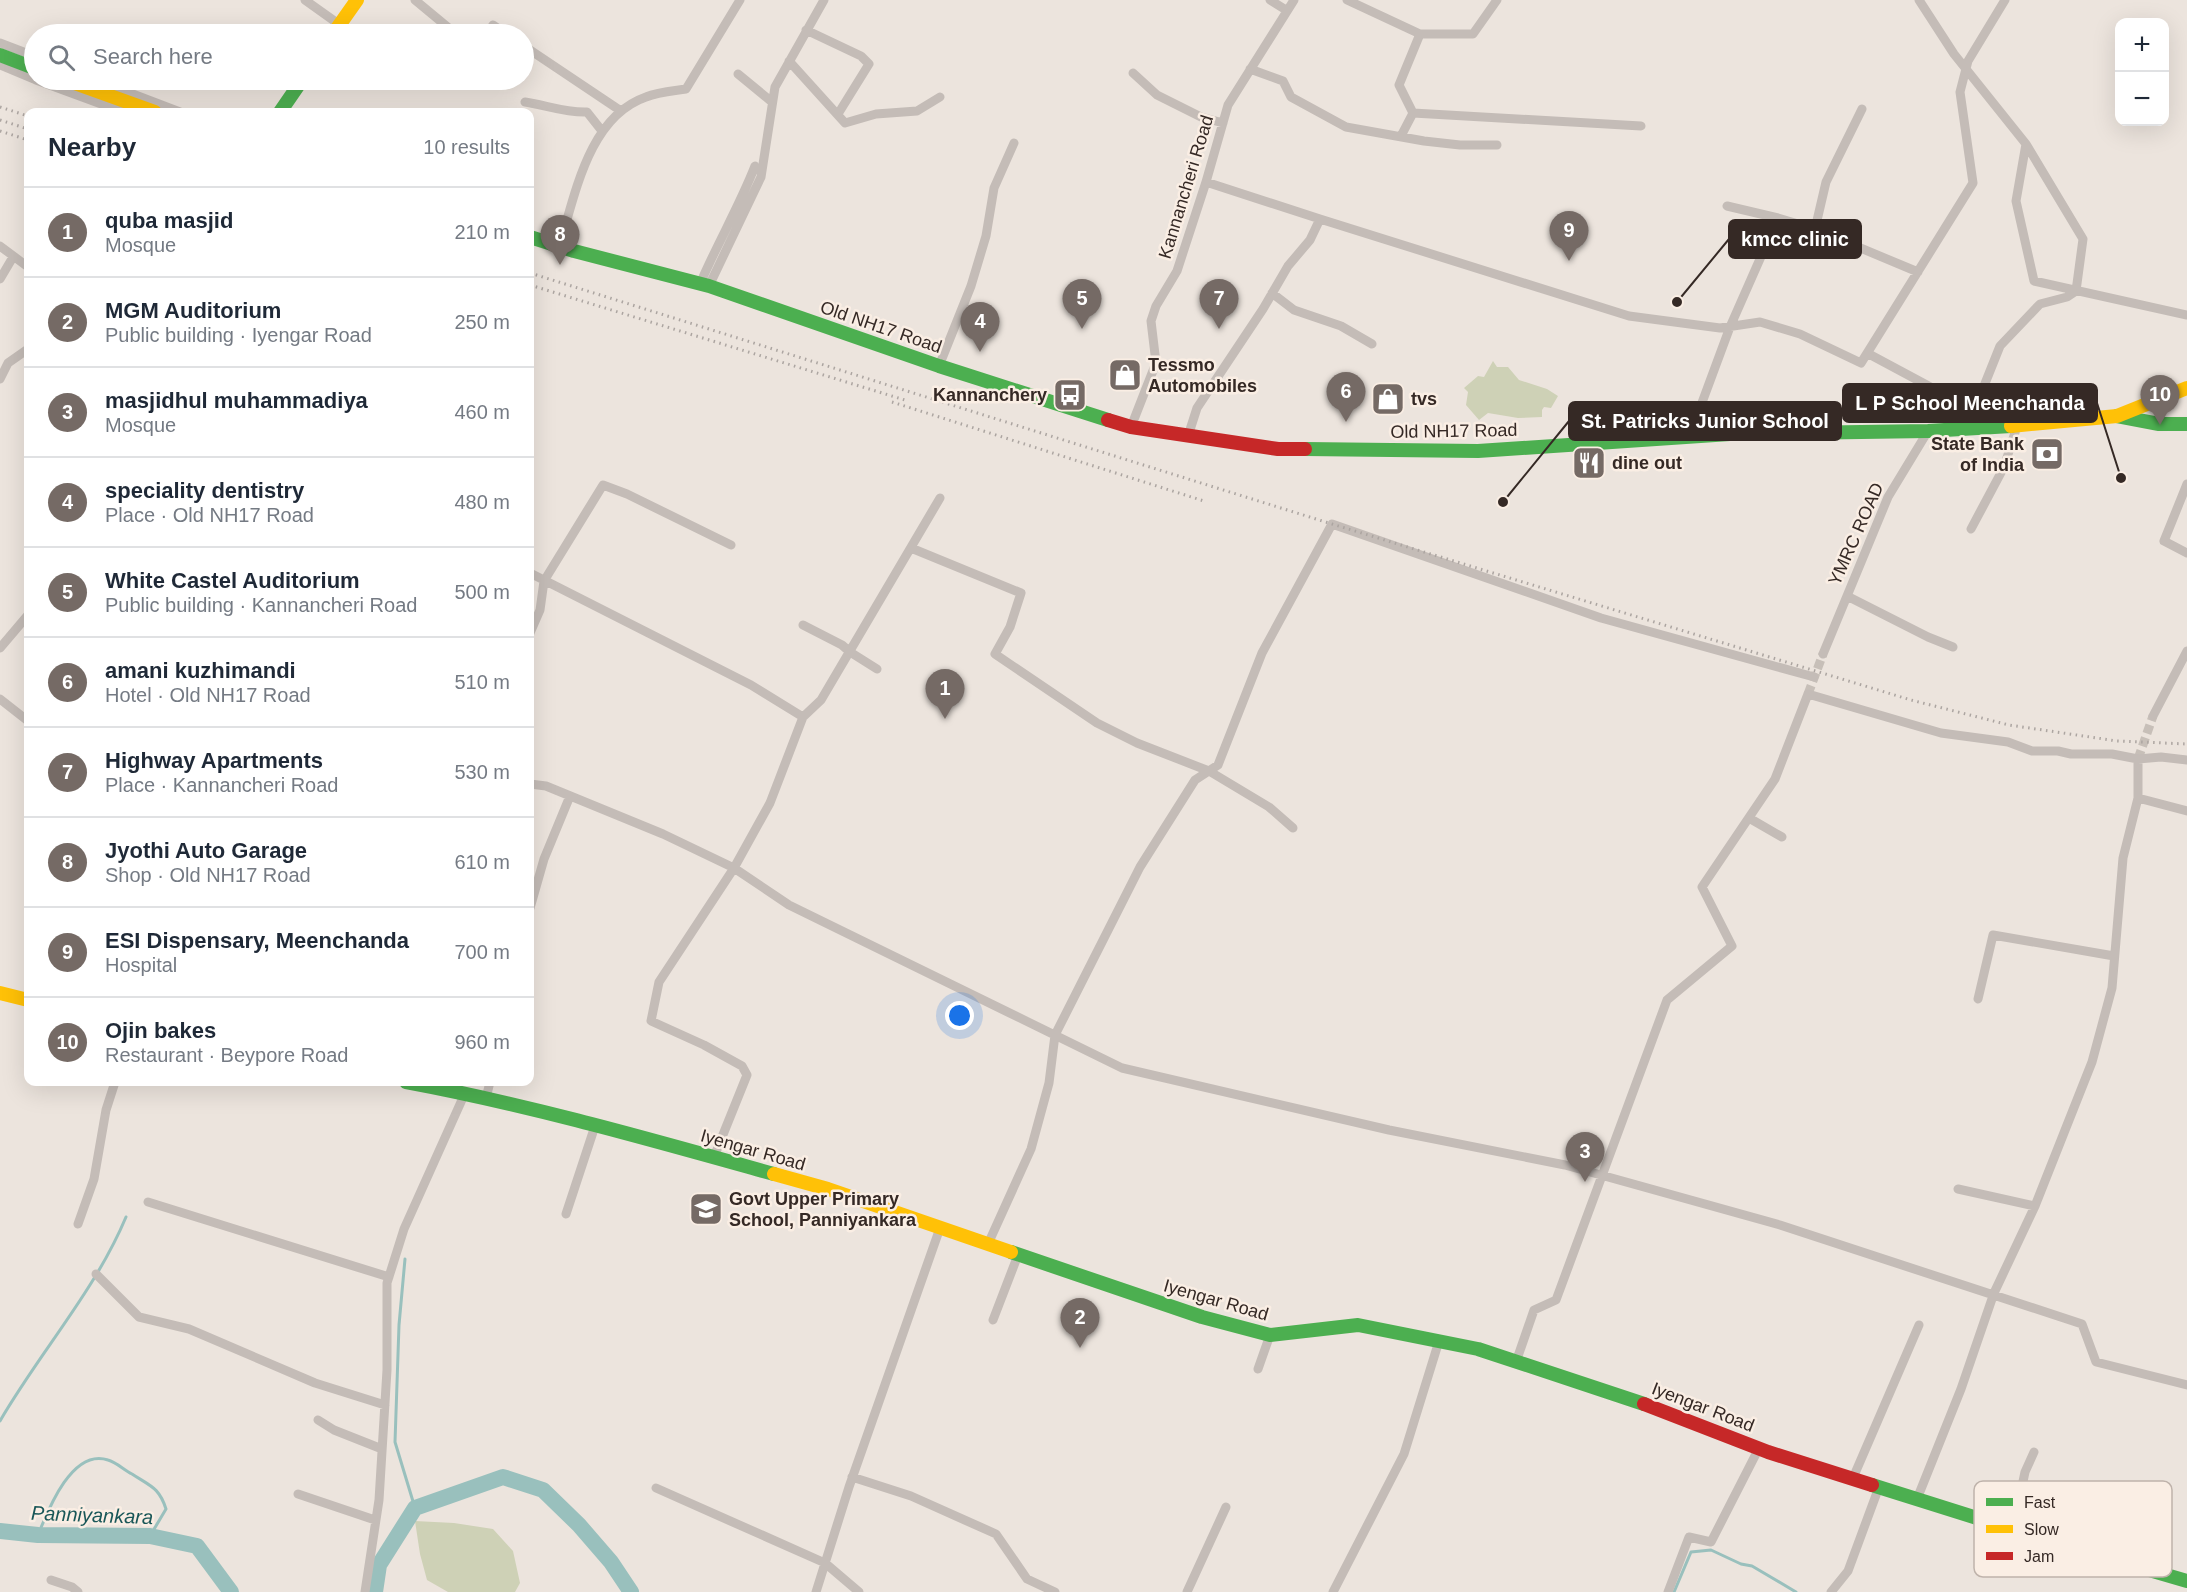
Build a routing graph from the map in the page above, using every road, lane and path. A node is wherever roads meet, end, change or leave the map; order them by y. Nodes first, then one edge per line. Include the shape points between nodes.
1 (305, 0) edge
2 (357, 0) edge
3 (415, 0) edge
4 (740, 0) edge
5 (824, 0) edge
6 (1270, 0) edge
7 (1294, 0) edge
8 (1347, 0) edge
9 (1497, 0) edge
10 (1919, 0) edge
11 (2005, 0) edge
12 (1286, 10) junction
13 (330, 24) edge
14 (340, 24) edge
15 (444, 24) edge
16 (806, 30) junction
17 (1420, 34) junction
18 (0, 43) edge
19 (24, 52) edge
20 (534, 53) edge
21 (0, 55) edge
22 (789, 61) junction
23 (24, 64) edge
24 (0, 65) edge
25 (1966, 68) junction
26 (1250, 69) junction
27 (1133, 73) dead end
28 (738, 74) dead end
29 (24, 75) edge
30 (64, 90) edge
31 (94, 90) edge
32 (122, 90) edge
33 (296, 90) edge
34 (940, 97) dead end
35 (525, 102) dead end
36 (772, 102) junction
37 (112, 108) edge
38 (144, 108) edge
39 (170, 108) edge
40 (283, 108) edge
41 (1862, 109) dead end
42 (621, 111) junction
43 (1413, 113) junction
44 (838, 114) junction
45 (1223, 123) junction
46 (1641, 126) dead end
47 (602, 131) junction
48 (1401, 136) junction
49 (1014, 142) dead end
50 (2026, 144) junction
51 (1497, 145) dead end
52 (755, 166) dead end
53 (1206, 182) junction
54 (1727, 206) dead end
55 (1778, 218) junction
56 (1320, 219) junction
57 (1815, 229) junction
58 (534, 238) edge
59 (0, 246) edge
60 (559, 247) junction
61 (13, 257) junction
62 (24, 264) edge
63 (1917, 272) junction
64 (0, 279) edge
65 (704, 285) junction
66 (2076, 291) junction
67 (1272, 293) junction
68 (2187, 315) edge
69 (1730, 327) junction
70 (1372, 344) dead end
71 (24, 352) edge
72 (1867, 353) junction
73 (939, 366) junction
74 (0, 379) edge
75 (2187, 388) edge
76 (2117, 416) junction
77 (2187, 424) edge
78 (2017, 426) junction
79 (1131, 427) junction
80 (1969, 429) junction
81 (1947, 430) junction
82 (1928, 431) junction
83 (1188, 436) junction
84 (1698, 436) junction
85 (2187, 484) edge
86 (940, 498) dead end
87 (1971, 529) dead end
88 (731, 545) dead end
89 (911, 548) junction
90 (2187, 553) edge
91 (534, 575) edge
92 (544, 581) junction
93 (1847, 596) junction
94 (24, 620) edge
95 (534, 624) edge
96 (804, 625) dead end
97 (1953, 647) dead end
98 (0, 648) edge
99 (2187, 651) edge
100 (850, 652) junction
101 (1823, 654) tunnel mouth
102 (877, 669) dead end
103 (1815, 677) dead end
104 (0, 699) edge
105 (2153, 716) tunnel mouth
106 (803, 717) junction
107 (24, 718) edge
108 (2138, 759) junction
109 (2187, 760) edge
110 (1209, 771) junction
111 (534, 784) edge
112 (570, 795) junction
113 (2138, 798) junction
114 (2187, 811) edge
115 (1749, 818) junction
116 (1293, 828) dead end
117 (1782, 837) dead end
118 (734, 868) junction
119 (534, 894) edge
120 (2114, 956) junction
121 (0, 993) edge
122 (24, 999) edge
123 (1978, 999) dead end
124 (1055, 1035) junction
125 (114, 1086) edge
126 (427, 1086) edge
127 (489, 1086) edge
128 (465, 1093) junction
129 (486, 1098) junction
130 (595, 1126) junction
131 (714, 1157) junction
132 (1602, 1175) junction
133 (1958, 1190) dead end
134 (148, 1202) dead end
135 (2035, 1206) junction
136 (566, 1214) dead end
137 (78, 1224) dead end
138 (940, 1228) junction
139 (988, 1244) junction
140 (1018, 1255) junction
141 (96, 1275) dead end
142 (389, 1277) junction
143 (1994, 1293) junction
144 (993, 1320) dead end
145 (1919, 1325) dead end
146 (1270, 1335) junction
147 (1439, 1341) junction
148 (1516, 1362) junction
149 (1258, 1370) dead end
150 (2187, 1384) edge
151 (385, 1405) junction
152 (318, 1420) dead end
153 (1759, 1448) junction
154 (382, 1449) junction
155 (2034, 1452) dead end
156 (852, 1477) junction
157 (1853, 1478) junction
158 (2023, 1481) edge
159 (1879, 1487) junction
160 (656, 1488) dead end
161 (298, 1494) dead end
162 (1917, 1499) junction
163 (1226, 1508) dead end
164 (1974, 1517) edge
165 (375, 1521) junction
166 (825, 1563) junction
167 (2172, 1577) edge
168 (51, 1580) dead end
169 (2187, 1581) edge
170 (78, 1592) edge
171 (364, 1592) edge
172 (816, 1592) edge
173 (859, 1592) edge
174 (1055, 1592) edge
175 (1187, 1592) edge
176 (1333, 1592) edge
177 (1668, 1592) edge
178 (1831, 1592) edge

1 - 13 street
2 - 14 main road
3 - 15 street
4 - 42 street via 686,89 646,96
5 - 16 street
6 - 12 street
7 - 12 street, Kannancheri Road
8 - 17 street
9 - 17 street via 1473,34
10 - 25 street
11 - 25 street
12 - 26 street, Kannancheri Road
16 - 22 street
16 - 44 street via 869,64
17 - 43 street via 1400,85
18 - 19 street
20 - 42 street
21 - 23 main road
22 - 36 street
22 - 44 street
24 - 29 street
25 - 50 street
25 - 63 street via 1960,92 1972,183
26 - 45 street, Kannancheri Road via 1228,105
26 - 48 street via 1283,81 1291,96 1346,127
27 - 45 street via 1157,95 1201,117
28 - 36 street
30 - 37 street
31 - 38 main road
32 - 39 street
33 - 40 main road
34 - 44 street via 917,111 876,114 845,123
35 - 47 street via 571,113 587,112
36 - 65 street via 761,177
41 - 57 street via 1826,182
42 - 47 street
43 - 46 street
43 - 48 street
45 - 53 street, Kannancheri Road
47 - 60 street via 582,170
48 - 51 street via 1460,145
49 - 73 street via 994,188 986,236 971,286
50 - 66 street via 2083,239
50 - 66 street via 2016,201 2034,281
52 - 65 street via 718,243
53 - 56 street
53 - 79 street, Kannancheri Road via 1178,271 1151,321 1156,363
54 - 55 street
55 - 57 street
55 - 69 street
56 - 67 street via 1310,240
56 - 69 street via 1629,316
57 - 63 street
58 - 60 main road, Old NH17 Road
59 - 61 street
60 - 65 main road, Old NH17 Road
61 - 62 street
61 - 64 street
63 - 72 street
65 - 73 main road, Old NH17 Road
66 - 68 street
66 - 80 street via 2040,304 2000,346
67 - 70 street via 1294,310 1341,326
67 - 83 street via 1197,408
69 - 72 street via 1760,322 1800,334 1861,363
69 - 84 street via 1700,408
71 - 74 street via 8,363
72 - 81 street via 1952,398
73 - 79 main road, Old NH17 Road
75 - 76 main road, Old NH17 Road
76 - 77 main road via 2159,424
76 - 78 main road, Old NH17 Road
78 - 80 main road, Old NH17 Road
78 - 87 street via 2004,467
79 - 83 main road, Old NH17 Road
80 - 81 main road, Old NH17 Road
81 - 82 main road, Old NH17 Road
82 - 84 main road, Old NH17 Road
82 - 93 street, YMRC ROAD via 1887,497
83 - 84 main road, Old NH17 Road via 1278,449 1478,451
85 - 90 street via 2164,541
86 - 89 street
88 - 92 street via 603,485
89 - 100 street
89 - 110 street via 1021,593 1010,627 995,654 1097,723
91 - 92 street
92 - 95 street
92 - 106 street via 751,686
93 - 97 street
93 - 101 street, YMRC ROAD
94 - 98 street
96 - 100 street
99 - 105 street
100 - 102 street
100 - 106 street via 821,700
103 - 110 street via 1601,618 1332,524 1262,653 1218,765
104 - 107 street
106 - 118 street via 770,804
108 - 109 street
108 - 113 street
108 - 115 street via 2112,754 2032,751 2008,742 1941,734 1808,694 1775,779
110 - 116 street via 1269,807
110 - 124 street via 1195,780 1140,867
111 - 112 street
112 - 118 street
112 - 119 street
113 - 114 street
113 - 120 street via 2123,858
115 - 117 street
115 - 132 street via 1702,887 1732,946 1666,1000
118 - 124 street via 789,905
118 - 131 street via 659,982 651,1021 704,1045 746,1071
120 - 123 street via 1993,935
120 - 135 street via 2112,987 2092,1062
121 - 122 main road
124 - 132 street via 1122,1068
124 - 139 street via 1048,1083 1031,1149
125 - 137 street via 94,1179
126 - 128 main road, Iyengar Road
127 - 129 street
128 - 129 main road, Iyengar Road
128 - 142 street via 404,1229
129 - 130 main road, Iyengar Road
130 - 131 main road, Iyengar Road
130 - 136 street
131 - 138 main road, Iyengar Road via 828,1189
132 - 143 street via 1780,1225
132 - 148 street via 1556,1300 1534,1310
133 - 135 street
134 - 142 street
135 - 143 street
138 - 139 main road, Iyengar Road
138 - 156 street
139 - 140 main road, Iyengar Road
140 - 144 street
140 - 146 main road, Iyengar Road via 1202,1317
141 - 151 street via 140,1317 189,1329 315,1383
142 - 151 street
143 - 150 street via 2082,1323 2096,1362
143 - 162 street
145 - 157 street
146 - 147 main road, Iyengar Road via 1358,1325
146 - 149 street
147 - 148 main road, Iyengar Road
147 - 176 street via 1404,1454
148 - 153 main road, Iyengar Road via 1636,1401
151 - 154 street
152 - 154 street
153 - 157 main road, Iyengar Road
153 - 177 street via 1711,1542 1689,1537
154 - 165 street
155 - 158 street
156 - 166 street
156 - 174 street via 911,1496 996,1533 1027,1579
157 - 159 main road, Iyengar Road
159 - 162 main road, Iyengar Road
159 - 178 street via 1848,1571
160 - 166 street
161 - 165 street
162 - 164 main road, Iyengar Road
163 - 175 street
165 - 171 street
166 - 172 street
166 - 173 street
167 - 169 main road, Iyengar Road
168 - 170 street

